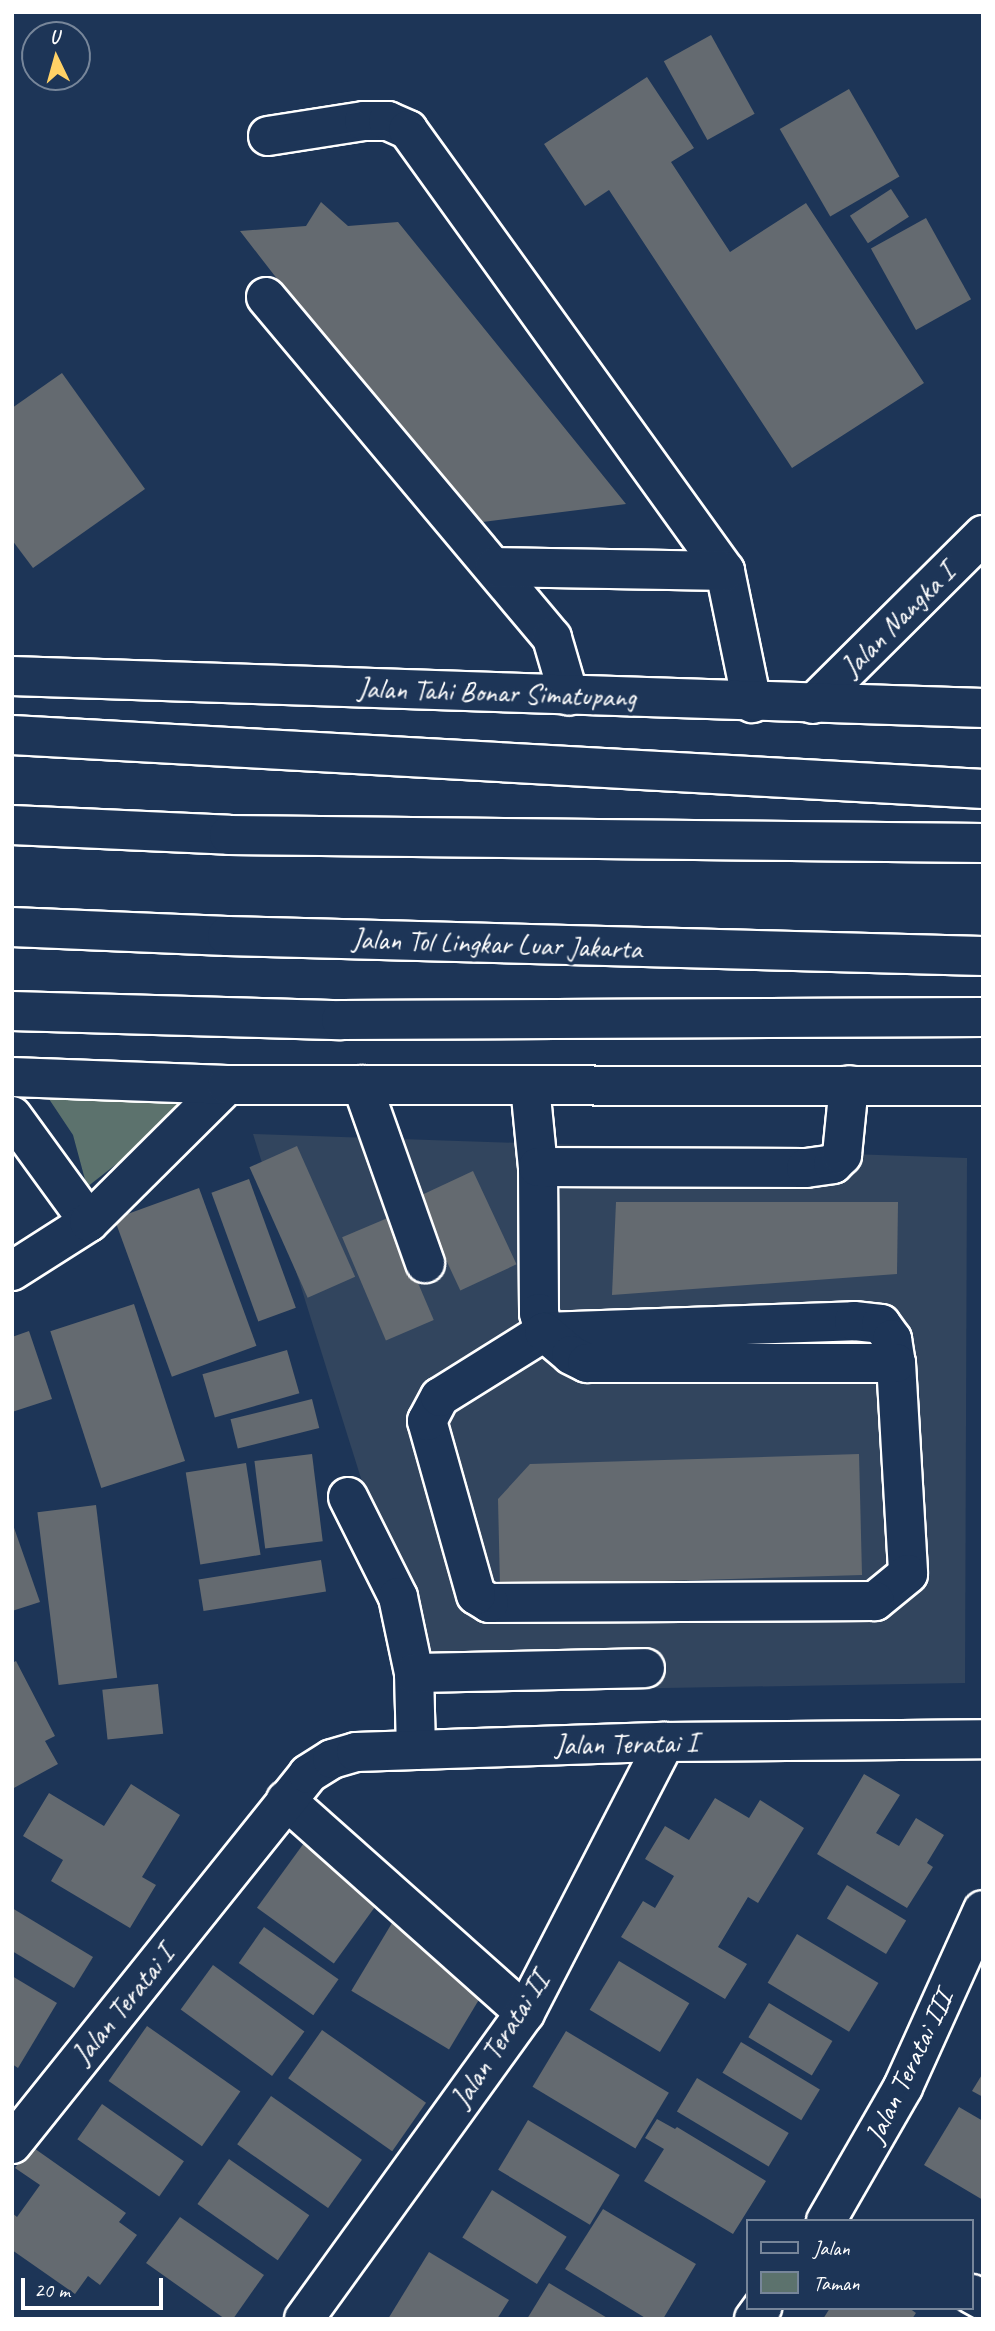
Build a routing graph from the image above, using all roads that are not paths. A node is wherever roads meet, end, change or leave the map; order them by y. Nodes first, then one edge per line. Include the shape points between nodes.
1 (268, 136) dead end
2 (266, 297) dead end
3 (983, 535) edge
4 (494, 567) junction
5 (725, 572) junction
6 (12, 676) edge
7 (569, 696) junction
8 (752, 703) junction
9 (813, 704) junction
10 (983, 708) edge
11 (12, 735) edge
12 (983, 789) edge
13 (12, 825) edge
14 (983, 843) edge
15 (12, 927) edge
16 (983, 957) edge
17 (12, 1011) edge
18 (983, 1017) edge
19 (12, 1077) edge
20 (227, 1085) junction
21 (362, 1085) junction
22 (849, 1085) junction
23 (530, 1086) junction
24 (983, 1086) edge
25 (12, 1116) edge
26 (538, 1167) junction
27 (89, 1223) junction
28 (425, 1263) dead end
29 (12, 1270) edge
30 (544, 1332) junction
31 (348, 1497) dead end
32 (645, 1668) dead end
33 (414, 1673) junction
34 (983, 1739) edge
35 (665, 1742) junction
36 (416, 1750) junction
37 (286, 1800) junction
38 (983, 1910) edge
39 (525, 2013) junction
40 (12, 2144) edge
41 (842, 2215) edge
42 (304, 2319) edge

1 - 5 main road via 364,121 388,121 408,130
2 - 4 main road
3 - 9 main road, Jalan Nangka I
4 - 5 main road
4 - 7 main road via 552,638
5 - 8 main road
6 - 7 main road, Jalan Tahi Bonar Simatupang
7 - 8 main road, Jalan Tahi Bonar Simatupang
8 - 9 main road, Jalan Tahi Bonar Simatupang
9 - 10 main road, Jalan Tahi Bonar Simatupang
11 - 12 main road
13 - 14 main road via 229,835
15 - 16 main road, Jalan Tol Lingkar Luar Jakarta
17 - 18 main road via 341,1020
19 - 20 main road
20 - 21 main road
20 - 27 main road
21 - 23 main road
21 - 28 main road
22 - 23 main road
22 - 24 main road
22 - 26 main road via 842,1155 833,1164 806,1168
23 - 26 main road
25 - 27 main road
26 - 30 main road via 538,1313
27 - 29 main road
30 - 30 main road via 854,1321 881,1324 892,1339 896,1363 908,1574 875,1601 488,1603 476,1595 470,1580 427,1421 440,1397
31 - 33 main road via 398,1597
32 - 33 main road
33 - 36 main road
34 - 35 main road, Jalan Teratai I
35 - 36 main road, Jalan Teratai I
35 - 39 main road, Jalan Teratai II
36 - 37 main road, Jalan Teratai I via 356,1752 332,1759 308,1774
37 - 39 main road
37 - 40 main road, Jalan Teratai I
38 - 41 main road, Jalan Teratai III
39 - 42 main road, Jalan Teratai II

